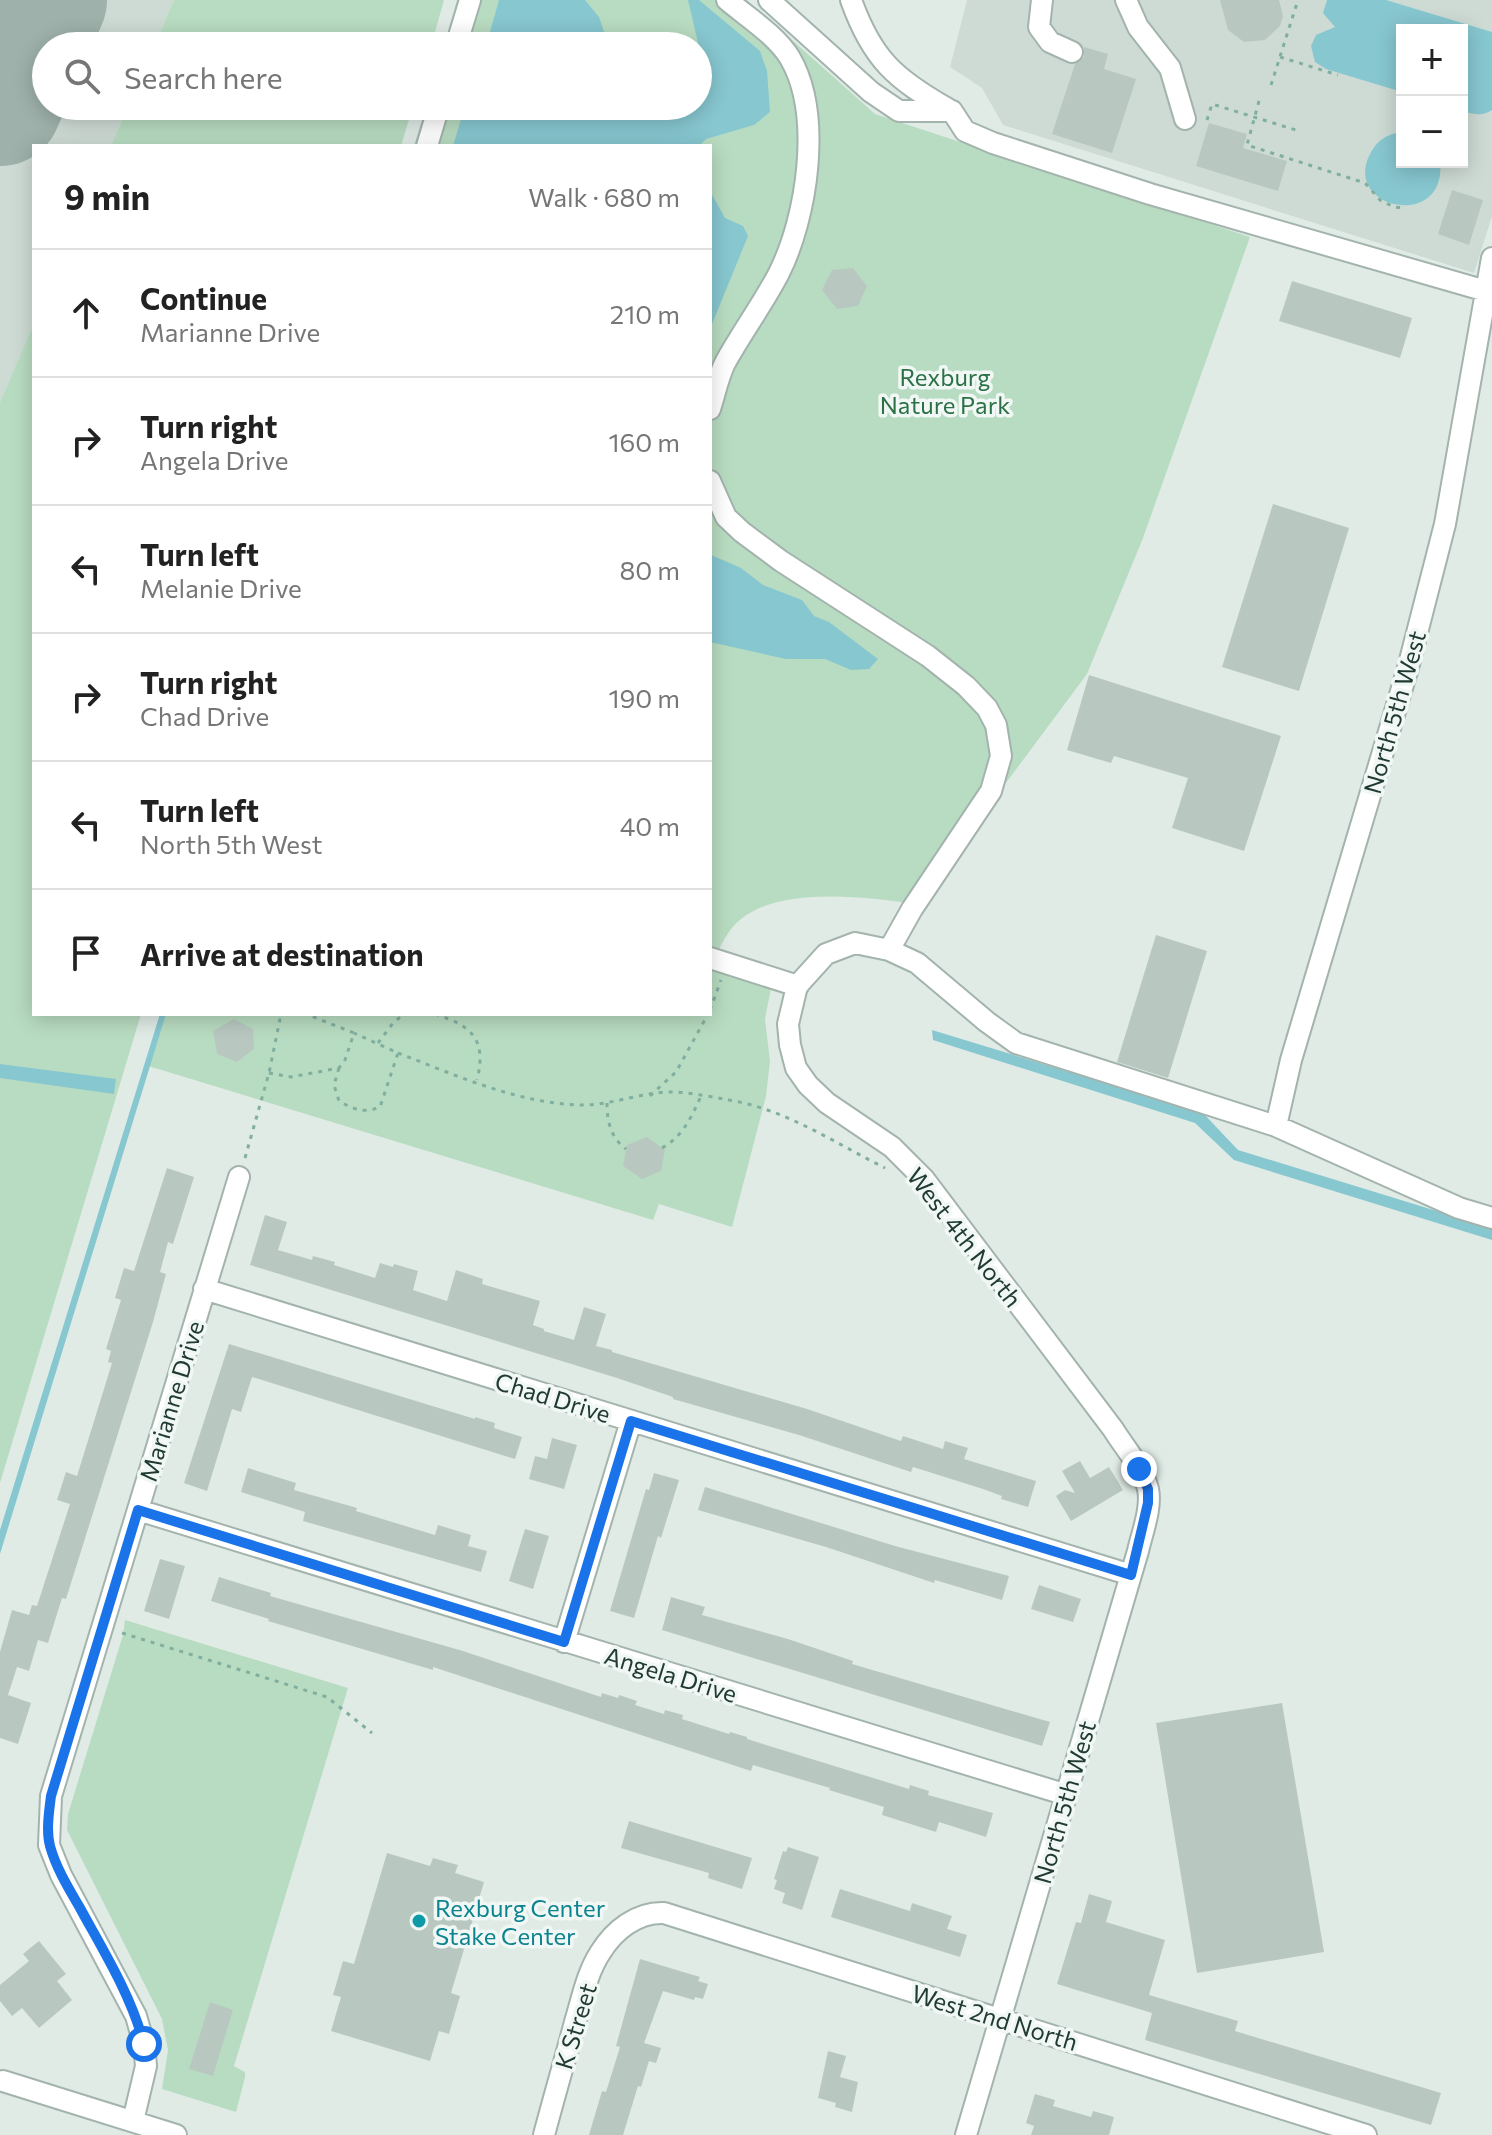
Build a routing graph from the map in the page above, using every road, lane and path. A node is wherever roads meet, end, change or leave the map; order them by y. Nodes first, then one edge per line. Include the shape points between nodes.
1 (470, 0) edge
2 (727, 0) edge
3 (769, 0) edge
4 (851, 0) edge
5 (1042, 0) edge
6 (1126, 0) edge
7 (1298, 0) edge
8 (460, 32) edge
9 (1072, 52) dead end
10 (1280, 57) junction
11 (1338, 75) dead end
12 (1271, 85) dead end
13 (1259, 101) dead end
14 (952, 111) junction
15 (1254, 118) junction
16 (1185, 119) dead end
17 (435, 120) edge
18 (1207, 120) dead end
19 (1299, 131) dead end
20 (428, 144) edge
21 (1404, 208) dead end
22 (1492, 258) edge
23 (1486, 291) junction
24 (712, 403) edge
25 (712, 486) edge
26 (889, 950) junction
27 (718, 960) edge
28 (798, 986) junction
29 (712, 995) edge
30 (281, 1016) edge
31 (311, 1016) edge
32 (402, 1016) edge
33 (441, 1016) edge
34 (707, 1016) edge
35 (354, 1033) junction
36 (378, 1043) junction
37 (398, 1053) junction
38 (339, 1068) junction
39 (269, 1073) junction
40 (476, 1082) junction
41 (650, 1096) junction
42 (701, 1096) junction
43 (607, 1103) junction
44 (1276, 1126) junction
45 (662, 1148) dead end
46 (626, 1149) dead end
47 (891, 1172) dead end
48 (239, 1177) joint
49 (1492, 1218) edge
50 (204, 1289) junction
51 (631, 1421) junction
52 (1139, 1469) joint
53 (138, 1510) junction
54 (1131, 1575) junction
55 (119, 1632) dead end
56 (564, 1642) junction
57 (372, 1733) dead end
58 (1067, 1795) junction
59 (625, 1926) joint
60 (1001, 2019) junction
61 (3, 2081) dead end
62 (133, 2121) junction
63 (176, 2135) edge
64 (544, 2135) edge
65 (966, 2135) edge
66 (1366, 2135) edge

1 - 8 street
2 - 24 street via 788,55 797,73 806,110 806,171 800,211 779,272 724,365
3 - 14 street via 899,111
4 - 14 street via 863,32 885,65
5 - 9 street via 1039,27 1050,42
6 - 16 street via 1138,27 1170,68
7 - 10 path
10 - 11 path
10 - 12 path
13 - 15 path
14 - 23 street via 965,131 993,143
15 - 18 path via 1212,104
15 - 19 path
15 - 21 path via 1247,145 1365,183 1380,200
17 - 20 street
22 - 23 street, North 5th West
23 - 44 street, North 5th West via 1441,538
25 - 26 street via 726,517 742,532 928,656 966,686 996,725 1001,756 991,791
26 - 28 street, West 4th North via 855,943 826,954
26 - 44 street, West 4th North via 917,963 1016,1043
27 - 28 street
27 - 29 path
28 - 52 street, West 4th North via 788,1024 796,1068 827,1103 892,1147 924,1179
30 - 39 path
31 - 35 path
32 - 36 path
33 - 40 path via 474,1032 480,1067
34 - 41 path via 676,1072
35 - 36 path
35 - 38 path
36 - 37 path
37 - 38 path via 380,1107 369,1112 339,1101 334,1085
37 - 40 path
38 - 39 path via 291,1077
39 - 48 path
40 - 43 path via 547,1102
41 - 42 path
41 - 43 path
42 - 45 path via 687,1126
42 - 47 path via 767,1108
43 - 46 path via 613,1134
44 - 49 street, West 4th North
48 - 50 street, Marianne Drive
50 - 51 street, Chad Drive
50 - 53 street, Marianne Drive
51 - 54 street, Chad Drive
51 - 56 street
52 - 54 street, North 5th West via 1148,1503
53 - 56 street, Angela Drive
53 - 62 street, Marianne Drive via 51,1796 48,1822 49,1845 61,1875 136,2016 144,2044 146,2066
54 - 58 street, North 5th West
55 - 57 path via 327,1697
56 - 58 street, Angela Drive
58 - 60 street, North 5th West
59 - 60 street, West 2nd North via 651,1913 664,1913
59 - 64 street, K Street via 598,1954
60 - 65 street, North 5th West
60 - 66 street, West 2nd North
61 - 62 street
62 - 63 street

